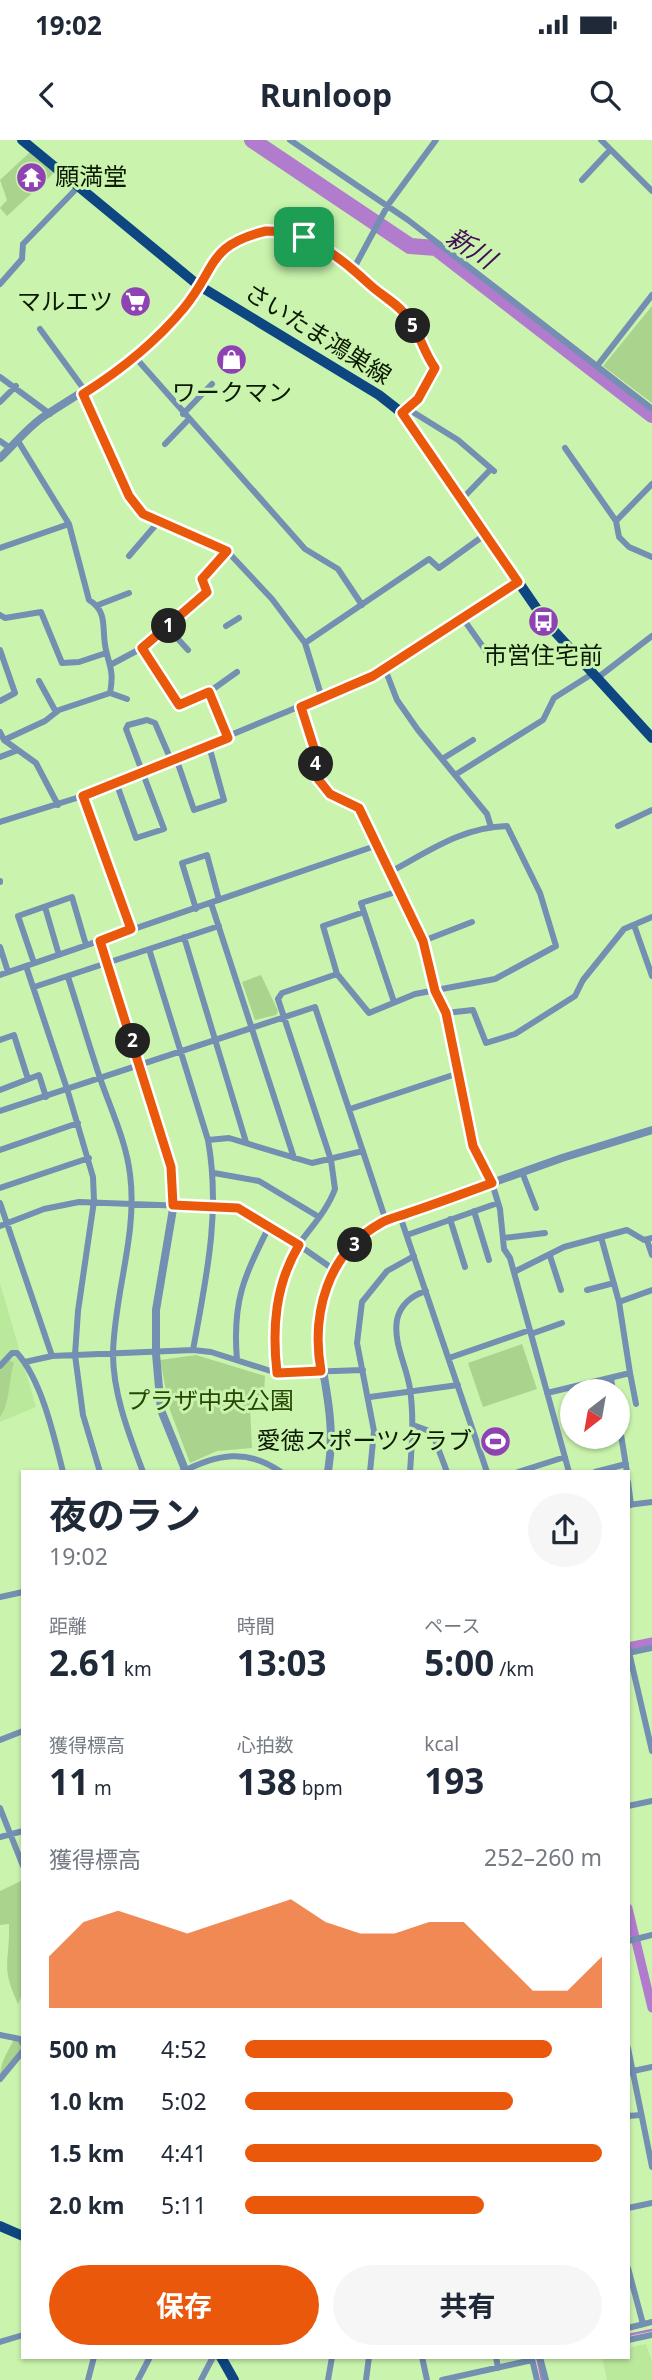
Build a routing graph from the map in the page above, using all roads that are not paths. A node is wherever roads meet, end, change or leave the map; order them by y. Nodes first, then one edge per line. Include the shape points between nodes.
1 (22, 140) edge
2 (290, 140) edge
3 (436, 140) edge
4 (600, 140) edge
5 (610, 150) junction
6 (582, 180) dead end
7 (78, 187) junction
8 (652, 191) edge
9 (387, 206) junction
10 (354, 268) junction
11 (0, 284) edge
12 (198, 285) junction
13 (652, 295) edge
14 (40, 330) dead end
15 (135, 357) junction
16 (597, 366) junction
17 (0, 377) edge
18 (212, 384) dead end
19 (16, 386) junction
20 (84, 393) junction
21 (0, 402) edge
22 (652, 409) edge
23 (405, 411) junction
24 (50, 414) junction
25 (183, 414) junction
26 (188, 420) junction
27 (18, 441) junction
28 (0, 442) edge
29 (165, 444) dead end
30 (10, 448) junction
31 (565, 448) dead end
32 (0, 458) edge
33 (652, 484) edge
34 (462, 499) junction
35 (160, 520) junction
36 (616, 521) junction
37 (69, 524) junction
38 (486, 534) junction
39 (0, 548) edge
40 (227, 551) junction
41 (129, 556) dead end
42 (652, 556) edge
43 (518, 582) junction
44 (129, 593) dead end
45 (98, 605) junction
46 (362, 605) junction
47 (0, 615) edge
48 (239, 618) dead end
49 (464, 620) junction
50 (226, 626) dead end
51 (167, 627) junction
52 (652, 636) edge
53 (305, 643) junction
54 (142, 648) junction
55 (0, 650) edge
56 (188, 650) dead end
57 (106, 653) junction
58 (488, 654) dead end
59 (112, 664) junction
60 (385, 669) junction
61 (237, 672) dead end
62 (594, 676) junction
63 (38, 681) dead end
64 (209, 692) junction
65 (110, 693) junction
66 (322, 698) junction
67 (127, 699) dead end
68 (0, 701) edge
69 (301, 707) junction
70 (56, 712) junction
71 (0, 732) edge
72 (228, 738) junction
73 (652, 738) edge
74 (4, 740) junction
75 (473, 740) dead end
76 (209, 746) junction
77 (18, 750) junction
78 (0, 757) edge
79 (174, 759) junction
80 (442, 759) junction
81 (144, 770) junction
82 (455, 775) junction
83 (116, 782) junction
84 (83, 796) junction
85 (58, 805) junction
86 (652, 810) edge
87 (0, 822) edge
88 (618, 826) dead end
89 (491, 827) junction
90 (378, 845) junction
91 (392, 871) junction
92 (399, 891) junction
93 (219, 900) junction
94 (211, 903) junction
95 (45, 907) junction
96 (196, 909) junction
97 (364, 912) junction
98 (652, 918) edge
99 (472, 922) dead end
100 (634, 925) junction
101 (219, 926) junction
102 (131, 929) junction
103 (184, 937) junction
104 (100, 941) junction
105 (423, 941) junction
106 (86, 945) junction
107 (0, 947) edge
108 (149, 949) junction
109 (59, 955) junction
110 (108, 962) junction
111 (34, 963) junction
112 (26, 966) junction
113 (8, 972) junction
114 (337, 974) junction
115 (0, 975) edge
116 (652, 976) edge
117 (68, 977) junction
118 (34, 987) junction
119 (435, 991) junction
120 (394, 1002) junction
121 (446, 1013) junction
122 (284, 1016) junction
123 (253, 1028) junction
124 (0, 1040) edge
125 (215, 1040) junction
126 (180, 1051) junction
127 (141, 1066) junction
128 (459, 1073) junction
129 (28, 1079) junction
130 (101, 1079) junction
131 (67, 1089) junction
132 (0, 1090) edge
133 (46, 1097) junction
134 (350, 1109) junction
135 (0, 1111) edge
136 (78, 1123) junction
137 (652, 1130) edge
138 (208, 1140) junction
139 (246, 1142) junction
140 (0, 1150) edge
141 (363, 1151) junction
142 (89, 1158) junction
143 (294, 1158) junction
144 (331, 1160) junction
145 (522, 1172) junction
146 (214, 1173) junction
147 (492, 1183) junction
148 (0, 1188) edge
149 (94, 1201) junction
150 (0, 1203) edge
151 (130, 1203) junction
152 (498, 1203) junction
153 (173, 1205) junction
154 (214, 1206) junction
155 (536, 1208) dead end
156 (474, 1211) junction
157 (400, 1216) junction
158 (319, 1217) junction
159 (450, 1219) junction
160 (386, 1221) junction
161 (3, 1225) edge
162 (270, 1225) junction
163 (545, 1233) dead end
164 (407, 1235) junction
165 (601, 1237) junction
166 (503, 1238) junction
167 (649, 1239) edge
168 (299, 1245) junction
169 (652, 1255) edge
170 (414, 1256) junction
171 (550, 1256) junction
172 (489, 1260) dead end
173 (465, 1268) dead end
174 (333, 1269) junction
175 (514, 1272) junction
176 (614, 1283) junction
177 (426, 1290) junction
178 (561, 1290) dead end
179 (587, 1290) dead end
180 (652, 1290) edge
181 (619, 1302) junction
182 (562, 1323) dead end
183 (531, 1332) junction
184 (193, 1350) junction
185 (113, 1354) junction
186 (156, 1354) junction
187 (75, 1355) junction
188 (52, 1356) junction
189 (449, 1358) junction
190 (237, 1360) junction
191 (25, 1362) junction
192 (0, 1367) edge
193 (363, 1370) junction
194 (321, 1371) junction
195 (277, 1373) junction
196 (630, 1373) junction
197 (611, 1378) joint
198 (458, 1385) junction
199 (410, 1391) junction
200 (547, 1393) junction
201 (370, 1397) junction
202 (636, 1404) dead end
203 (413, 1425) junction
204 (623, 1449) edge
205 (565, 1457) junction
206 (626, 1468) edge
207 (63, 1470) edge
208 (99, 1470) edge
209 (142, 1470) edge
210 (185, 1470) edge
211 (187, 1470) edge
212 (275, 1470) edge
213 (328, 1470) edge
214 (370, 1470) edge
215 (410, 1470) edge
216 (446, 1470) edge
217 (487, 1470) edge
218 (524, 1470) edge
219 (568, 1470) edge
220 (652, 1502) edge
221 (630, 1505) edge
222 (21, 1592) edge
223 (0, 1597) edge
224 (652, 1648) edge
225 (630, 1651) edge
226 (630, 1655) edge
227 (21, 1732) edge
228 (0, 1740) edge
229 (652, 1751) edge
230 (652, 1801) edge
231 (630, 1806) edge
232 (0, 1808) edge
233 (21, 1832) edge
234 (11, 1836) junction
235 (0, 1837) edge
236 (21, 1861) edge
237 (652, 1935) edge
238 (630, 1940) edge
239 (0, 2035) edge
240 (21, 2039) edge
241 (21, 2053) edge
242 (652, 2067) edge
243 (631, 2071) edge
244 (0, 2079) edge
245 (641, 2115) junction
246 (630, 2116) edge
247 (652, 2166) edge
248 (652, 2203) edge
249 (630, 2208) edge
250 (0, 2226) edge
251 (21, 2235) edge
252 (630, 2275) edge
253 (652, 2322) edge
254 (643, 2324) junction
255 (630, 2327) edge
256 (652, 2335) edge
257 (21, 2336) edge
258 (630, 2340) edge
259 (0, 2342) edge
260 (93, 2359) edge
261 (149, 2359) edge
262 (212, 2359) edge
263 (222, 2359) edge
264 (332, 2359) edge
265 (369, 2359) edge
266 (422, 2359) edge
267 (496, 2359) edge
268 (532, 2359) edge
269 (543, 2359) edge
270 (498, 2368) junction
271 (466, 2378) edge
272 (140, 2379) edge
273 (88, 2380) edge
274 (201, 2380) edge
275 (234, 2380) edge
276 (328, 2380) edge
277 (366, 2380) edge
278 (427, 2380) edge
279 (442, 2380) edge
280 (537, 2380) edge
281 (546, 2380) edge

1 - 7 main road, さいたま鴻巣線
2 - 9 street
3 - 9 street
4 - 5 street
5 - 6 street
5 - 8 street
7 - 11 street via 23,244 22,258
7 - 12 main road, さいたま鴻巣線
9 - 10 street
9 - 16 street
10 - 12 street via 304,237 266,231 228,245
10 - 23 street via 410,320 435,368 418,399
12 - 15 street via 186,306
12 - 23 main road, さいたま鴻巣線
13 - 16 street
14 - 20 street
15 - 20 street
15 - 25 street
16 - 22 street
17 - 19 street
18 - 25 street
19 - 21 street
19 - 24 street
20 - 24 street
20 - 35 street via 129,496 143,514
23 - 34 main road, さいたま鴻巣線
23 - 34 street via 458,440 492,470
24 - 27 street
25 - 26 street
26 - 29 street
26 - 46 street via 270,505 305,549 338,569
27 - 30 street
27 - 37 street
28 - 30 street
30 - 32 street
31 - 36 street
33 - 36 street
34 - 38 main road, さいたま鴻巣線
35 - 40 street
35 - 41 street
36 - 42 street via 624,542
37 - 39 street
37 - 45 street via 89,600
38 - 43 main road, さいたま鴻巣線
38 - 46 street via 439,568 429,559
40 - 51 street via 202,579 207,592
40 - 53 street
43 - 49 street
43 - 62 main road, さいたま鴻巣線
44 - 45 street
45 - 57 street
46 - 53 street
47 - 57 street via 41,612 62,663
48 - 50 street
49 - 58 street
49 - 60 street
51 - 54 street
51 - 56 street
52 - 62 street
53 - 66 street
54 - 59 street
54 - 64 street via 179,705
55 - 68 street via 15,693
57 - 59 street
59 - 65 street
60 - 66 street
60 - 80 street via 397,700
61 - 64 street
62 - 73 main road, さいたま鴻巣線
62 - 82 street via 554,698 543,720
63 - 70 street
64 - 72 street
65 - 67 street
65 - 70 street
66 - 69 street
69 - 72 street
69 - 90 street via 316,754 318,779 330,794 359,808
70 - 74 street
71 - 74 street
72 - 76 street
74 - 77 street
75 - 80 street
76 - 79 street
76 - 79 street via 224,800 194,810
77 - 78 street
77 - 85 street via 36,763
79 - 81 street
79 - 81 street via 155,723 128,724 126,729
80 - 82 street
81 - 83 street
81 - 83 street via 164,829 136,838
82 - 89 street via 487,814
83 - 84 street
84 - 85 street
84 - 102 street
85 - 87 street
86 - 88 street
89 - 91 street via 446,841
89 - 119 street via 507,826 540,893 556,946 495,979
90 - 91 street
90 - 93 street
91 - 92 street
92 - 97 street via 361,904
92 - 105 street
93 - 94 street
93 - 96 street via 207,855 183,863
94 - 96 street
94 - 101 street
95 - 106 street via 72,897
95 - 109 street
95 - 111 street via 18,916
96 - 102 street
97 - 114 street via 323,926
97 - 120 street
98 - 100 street
99 - 105 street
100 - 116 street
100 - 121 street via 624,929 575,996 515,1034 486,1043 473,1010
101 - 103 street
101 - 123 street
102 - 104 street
103 - 108 street
103 - 125 street
104 - 106 street
104 - 110 street
105 - 119 street
106 - 109 street
107 - 113 street
108 - 110 street
108 - 126 street
109 - 111 street
110 - 117 street
110 - 127 street
111 - 112 street
112 - 113 street
112 - 118 street
113 - 115 street
114 - 120 street via 369,1013
114 - 122 street via 282,993 278,999
117 - 118 street
117 - 130 street
118 - 131 street
119 - 120 street
119 - 121 street
121 - 128 street
122 - 123 street
122 - 134 street via 315,1007
122 - 144 street
123 - 125 street
123 - 143 street
124 - 129 street via 14,1035
125 - 126 street
125 - 139 street
126 - 127 street
126 - 138 street
127 - 130 street
127 - 153 street via 171,1167
128 - 134 street
128 - 147 street via 473,1146
129 - 132 street
129 - 133 street via 39,1075
130 - 131 street
130 - 151 street via 125,1144
131 - 133 street
131 - 136 street
133 - 135 street
134 - 141 street
136 - 140 street
136 - 142 street
137 - 145 street
138 - 139 street
138 - 146 street
139 - 143 street
141 - 144 street
141 - 160 street
142 - 148 street
142 - 149 street
143 - 144 street via 312,1163
144 - 158 street via 335,1189
145 - 147 street
145 - 155 street
146 - 154 street
146 - 158 street via 259,1181
147 - 152 street
147 - 157 street
149 - 151 street
149 - 161 street via 44,1209
149 - 187 street
150 - 161 street
151 - 153 street
151 - 185 street
152 - 156 street
152 - 166 street
153 - 154 street
153 - 186 street via 156,1310
154 - 162 street via 238,1208
154 - 184 street via 214,1235
156 - 159 street
156 - 172 street
157 - 160 street
157 - 164 street
158 - 168 street
159 - 164 street
159 - 173 street
160 - 174 street via 361,1237
161 - 188 street
162 - 168 street
162 - 190 street via 244,1279 234,1322
163 - 166 street
164 - 170 street
165 - 167 street via 627,1230
165 - 171 street
165 - 176 street
166 - 175 street
167 - 169 street
168 - 174 street
168 - 195 street via 275,1314 272,1335
170 - 177 street
170 - 193 street via 387,1271 362,1302 357,1343
171 - 175 street
171 - 178 street
174 - 194 street via 319,1308
175 - 183 street
176 - 179 street
176 - 181 street
177 - 189 street
177 - 199 street via 414,1295 397,1318 396,1337
180 - 181 street
181 - 196 street
182 - 183 street
183 - 189 street
183 - 200 street
184 - 186 street
184 - 190 street
185 - 186 street
185 - 187 street
185 - 209 street via 126,1425
186 - 210 street via 161,1410
187 - 188 street
187 - 208 street via 83,1415
188 - 191 street
189 - 198 street
190 - 195 street
191 - 192 street via 12,1353
191 - 207 street via 54,1434
193 - 194 street
193 - 201 street
194 - 195 street
194 - 213 street via 328,1409
196 - 197 street
196 - 202 street
197 - 200 street
198 - 199 street
198 - 217 street
199 - 201 street
199 - 203 street
200 - 205 street
201 - 214 street via 374,1431
203 - 215 street
203 - 216 street via 432,1432
204 - 206 street
205 - 218 street
205 - 219 street
211 - 212 street via 232,1454 253,1456
220 - 221 street
222 - 223 street
224 - 225 street
226 - 229 street
227 - 228 street
230 - 231 street
232 - 234 street
233 - 234 street
234 - 235 street
234 - 236 street
237 - 238 street
239 - 240 street
241 - 244 street
242 - 243 street
243 - 245 street
245 - 246 street
245 - 247 street
248 - 249 street
250 - 251 main road
252 - 254 street
253 - 254 street
254 - 255 street
256 - 258 street
257 - 259 street
260 - 273 street
261 - 272 street
262 - 274 street
263 - 275 main road
264 - 276 street
265 - 277 street
266 - 278 street
267 - 270 street
268 - 270 street
268 - 280 street
269 - 281 street
270 - 271 street
271 - 279 street

